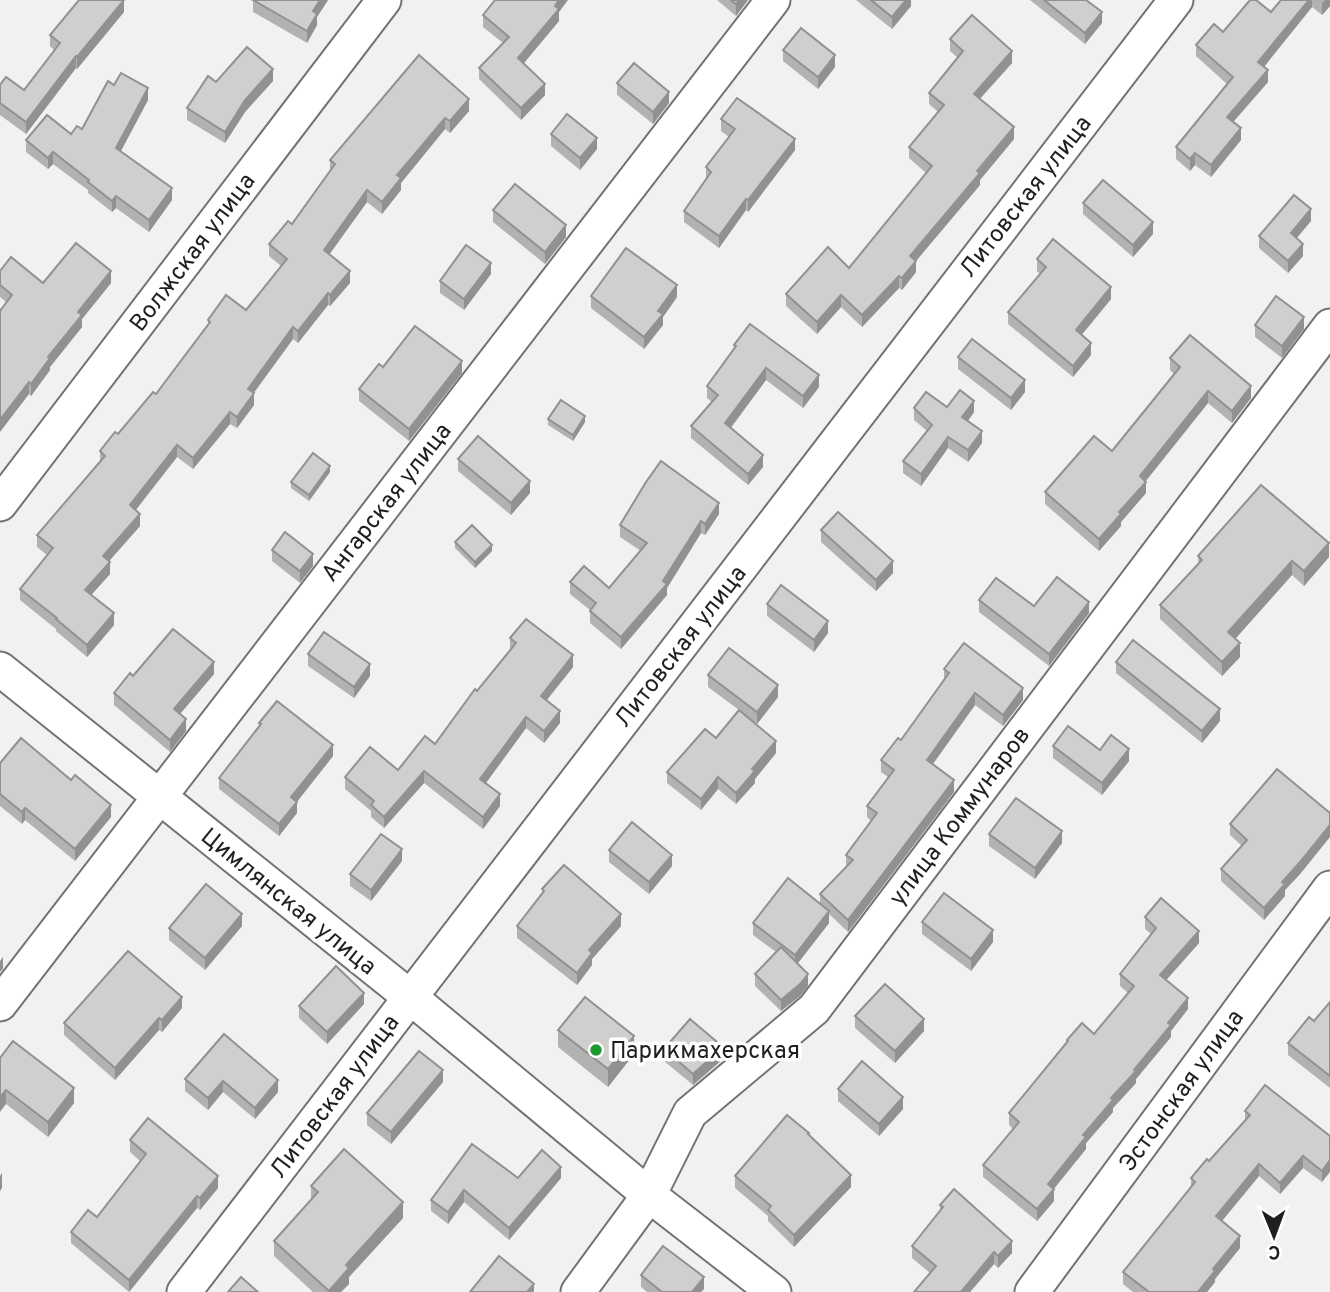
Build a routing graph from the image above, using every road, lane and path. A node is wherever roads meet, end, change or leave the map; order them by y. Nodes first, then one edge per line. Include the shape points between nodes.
1 (384, 0) edge
2 (773, 0) edge
3 (1176, 0) edge
4 (1330, 326) edge
5 (0, 504) edge
6 (0, 669) edge
7 (159, 796) junction
8 (1330, 888) edge
9 (410, 997) junction
10 (0, 1004) edge
11 (649, 1195) junction
12 (184, 1292) edge
13 (578, 1292) edge
14 (774, 1292) edge
15 (1032, 1292) edge

1 - 5 street, Волжская улица
2 - 7 street, Ангарская улица
3 - 9 street, Литовская улица
4 - 11 street, улица Коммунаров via 814,1009 690,1113
6 - 7 street, Цимлянская улица
7 - 9 street, Цимлянская улица
7 - 10 street, Ангарская улица
8 - 15 street, Эстонская улица
9 - 11 street, Цимлянская улица
9 - 12 street, Литовская улица
11 - 13 street, улица Коммунаров
11 - 14 street, Цимлянская улица

